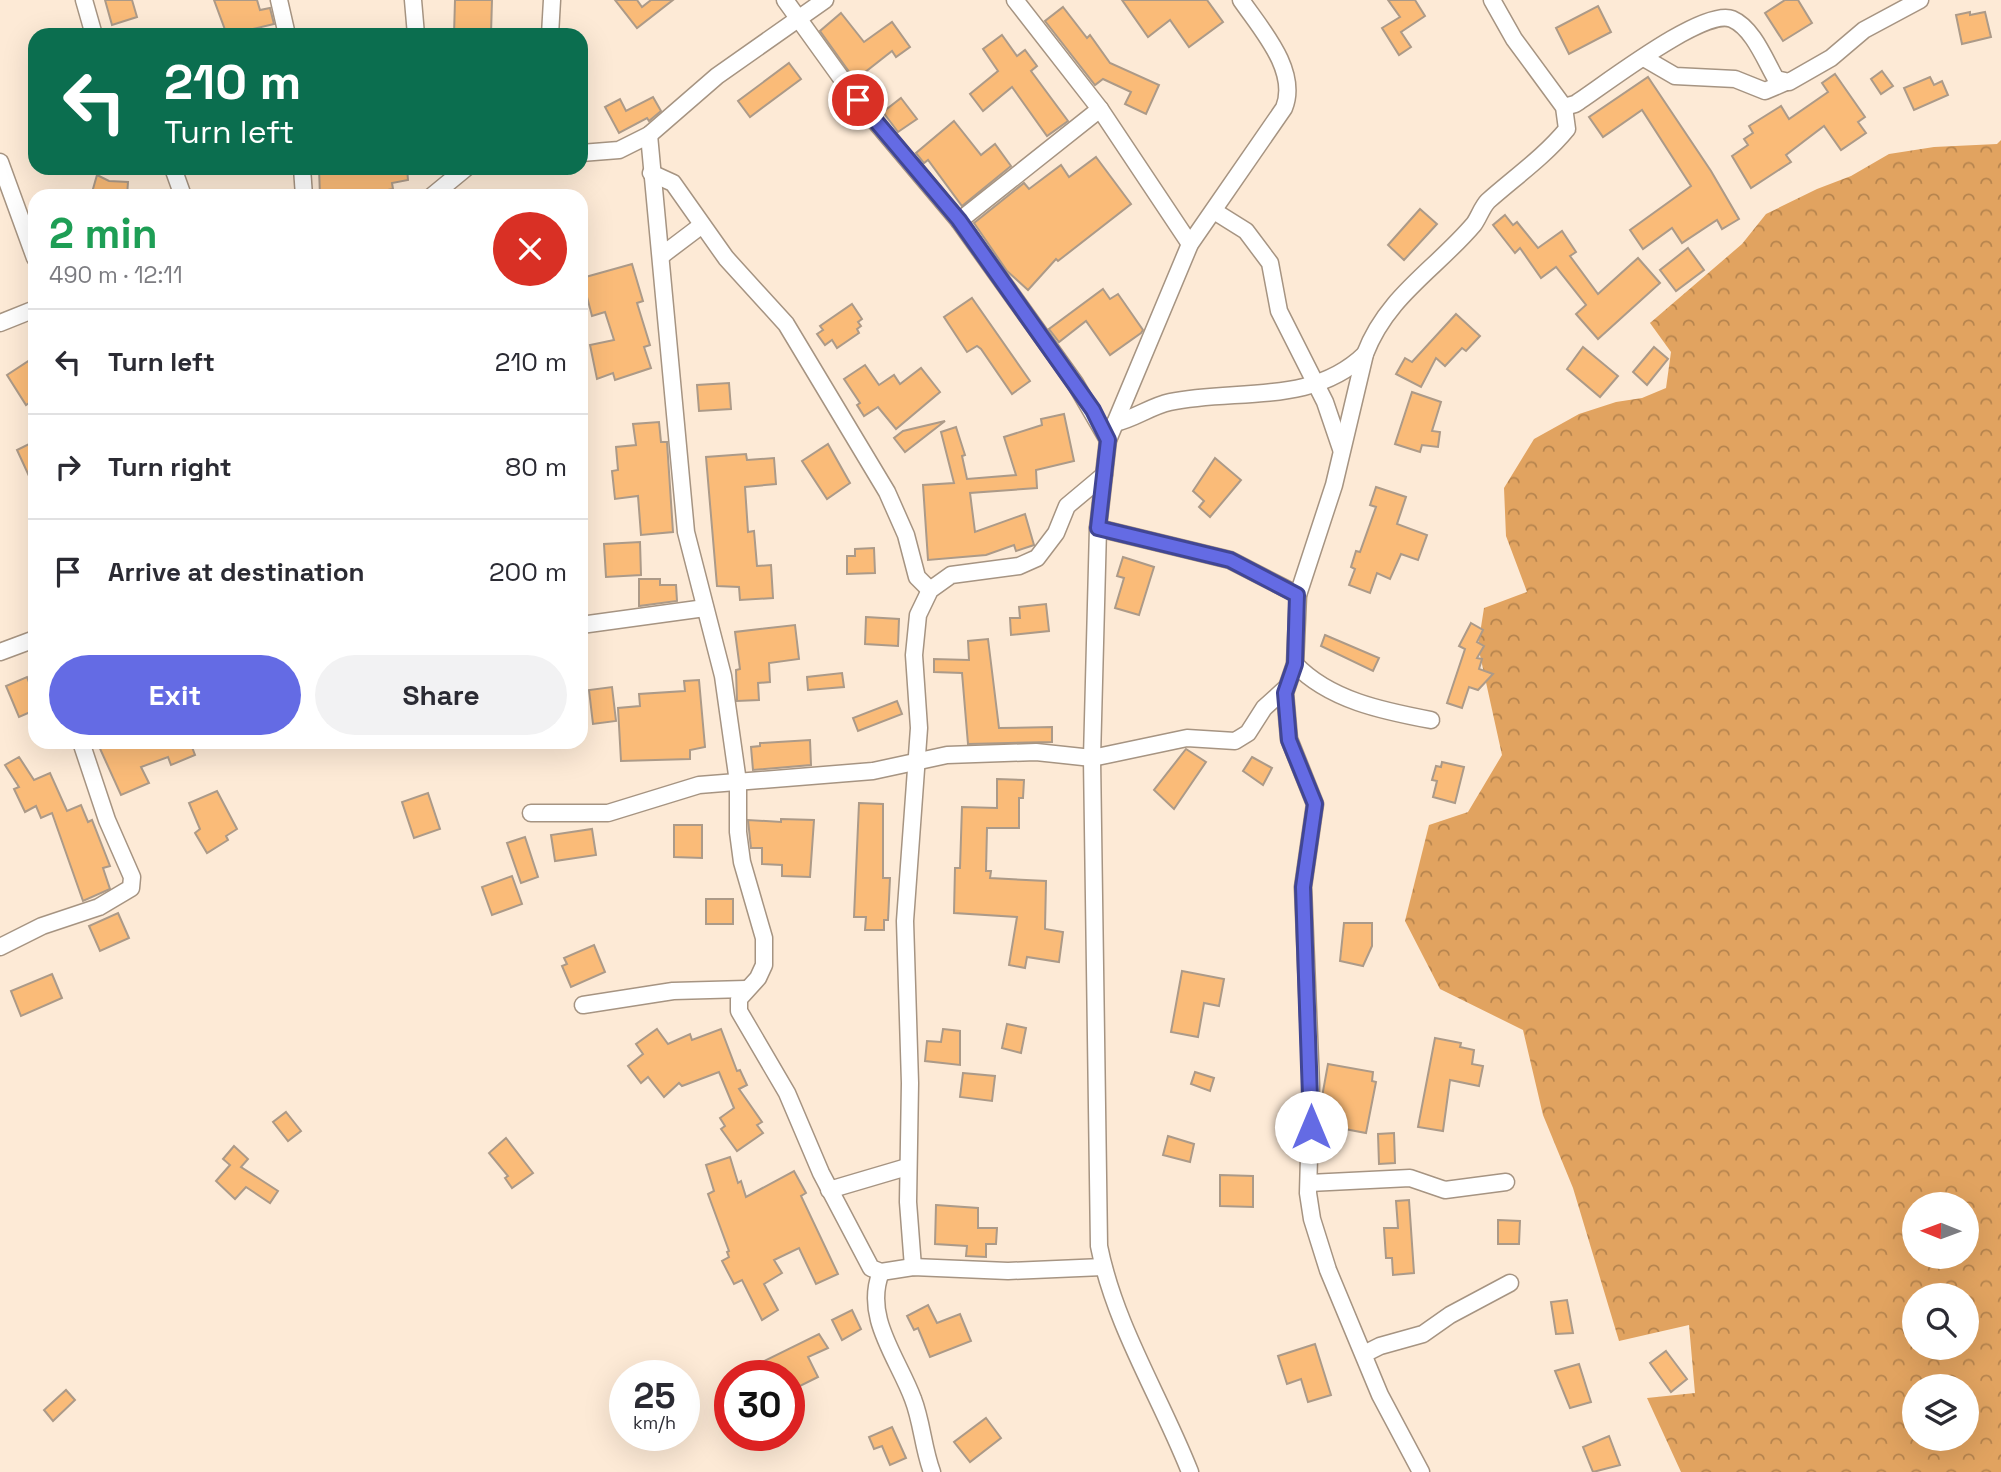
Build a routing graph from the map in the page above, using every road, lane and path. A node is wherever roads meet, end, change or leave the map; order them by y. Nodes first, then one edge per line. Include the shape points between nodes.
1 (84, 0) edge
2 (279, 0) edge
3 (413, 0) edge
4 (552, 0) edge
5 (785, 0) edge
6 (825, 0) edge
7 (1015, 0) edge
8 (1241, 0) edge
9 (1492, 0) edge
10 (1920, 0) edge
11 (798, 20) junction
12 (92, 28) edge
13 (285, 28) edge
14 (415, 28) edge
15 (550, 28) edge
16 (1644, 58) junction
17 (1786, 82) junction
18 (1564, 107) junction
19 (1100, 108) junction
20 (649, 135) junction
21 (588, 152) edge
22 (0, 162) edge
23 (651, 173) junction
24 (1214, 211) junction
25 (959, 220) junction
26 (702, 225) junction
27 (28, 239) edge
28 (1190, 244) junction
29 (662, 256) junction
30 (28, 312) edge
31 (0, 323) edge
32 (1365, 354) junction
33 (1315, 383) junction
34 (1115, 423) junction
35 (1108, 440) junction
36 (1341, 449) junction
37 (1104, 475) junction
38 (1098, 528) junction
39 (930, 590) junction
40 (1297, 595) junction
41 (705, 608) junction
42 (588, 624) edge
43 (28, 642) edge
44 (0, 652) edge
45 (1295, 664) junction
46 (1286, 688) junction
47 (1431, 720) dead end
48 (83, 749) edge
49 (1092, 758) junction
50 (916, 761) junction
51 (738, 782) junction
52 (531, 813) dead end
53 (0, 947) edge
54 (746, 989) junction
55 (583, 1005) dead end
56 (907, 1167) junction
57 (1506, 1182) dead end
58 (1309, 1183) junction
59 (829, 1190) junction
60 (913, 1267) junction
61 (1103, 1267) junction
62 (881, 1272) junction
63 (1510, 1283) dead end
64 (1364, 1354) junction
65 (932, 1472) edge
66 (1190, 1472) edge
67 (1421, 1472) edge

1 - 12 street
2 - 13 street
3 - 14 street
4 - 15 street
5 - 11 street
6 - 11 street
7 - 19 street
8 - 24 street via 1282,66 1289,96
9 - 18 street via 1514,39
10 - 17 street via 1864,30 1815,68
11 - 20 street via 717,76
11 - 25 street
16 - 17 street via 1664,72 1684,78 1735,79 1765,91
16 - 17 street via 1700,23 1728,18 1752,38 1776,79
16 - 18 street
18 - 32 street via 1567,129 1485,204 1475,223 1409,285 1374,330
19 - 25 street
19 - 28 street
20 - 21 street via 619,150
20 - 23 street
22 - 27 street
23 - 26 street via 673,183
23 - 29 street
24 - 28 street
24 - 33 street via 1246,231 1262,249 1270,263 1279,311
25 - 35 street via 1075,383
26 - 29 street
26 - 39 street via 786,324 887,492 917,577
28 - 34 street
29 - 41 street via 685,518
30 - 31 street
32 - 33 street via 1351,368
32 - 36 street
33 - 34 street via 1257,396 1171,402
33 - 36 street
34 - 35 street
35 - 37 street
36 - 40 street via 1324,519
37 - 38 street
37 - 39 street via 1067,506 1056,533 1032,562 951,575
38 - 40 street via 1230,560
38 - 49 street
39 - 50 street via 915,635
40 - 45 street
41 - 42 street
41 - 51 street via 723,677
43 - 44 street
45 - 46 street
45 - 47 street via 1324,688 1397,714
46 - 49 street via 1236,741 1187,738
46 - 58 street via 1289,740 1315,804 1303,887 1311,1086
48 - 53 street via 132,877 131,888 99,907 42,926
49 - 50 street via 986,752
49 - 61 street via 1099,1246
50 - 51 street via 873,771
50 - 56 street via 905,921 910,1083
51 - 52 street via 699,785 608,813
51 - 54 street via 742,862 763,925 765,955 758,978
54 - 55 street via 673,991
54 - 59 street via 739,999 739,1011 787,1093
56 - 59 street
56 - 60 street
57 - 58 street via 1458,1190 1410,1178
58 - 64 street via 1312,1219 1328,1270
59 - 62 street via 868,1264
60 - 61 street via 1008,1272
60 - 62 street
61 - 66 street via 1116,1311 1170,1420
62 - 65 street via 874,1288 879,1322 914,1400
63 - 64 street via 1423,1334
64 - 67 street via 1390,1418

